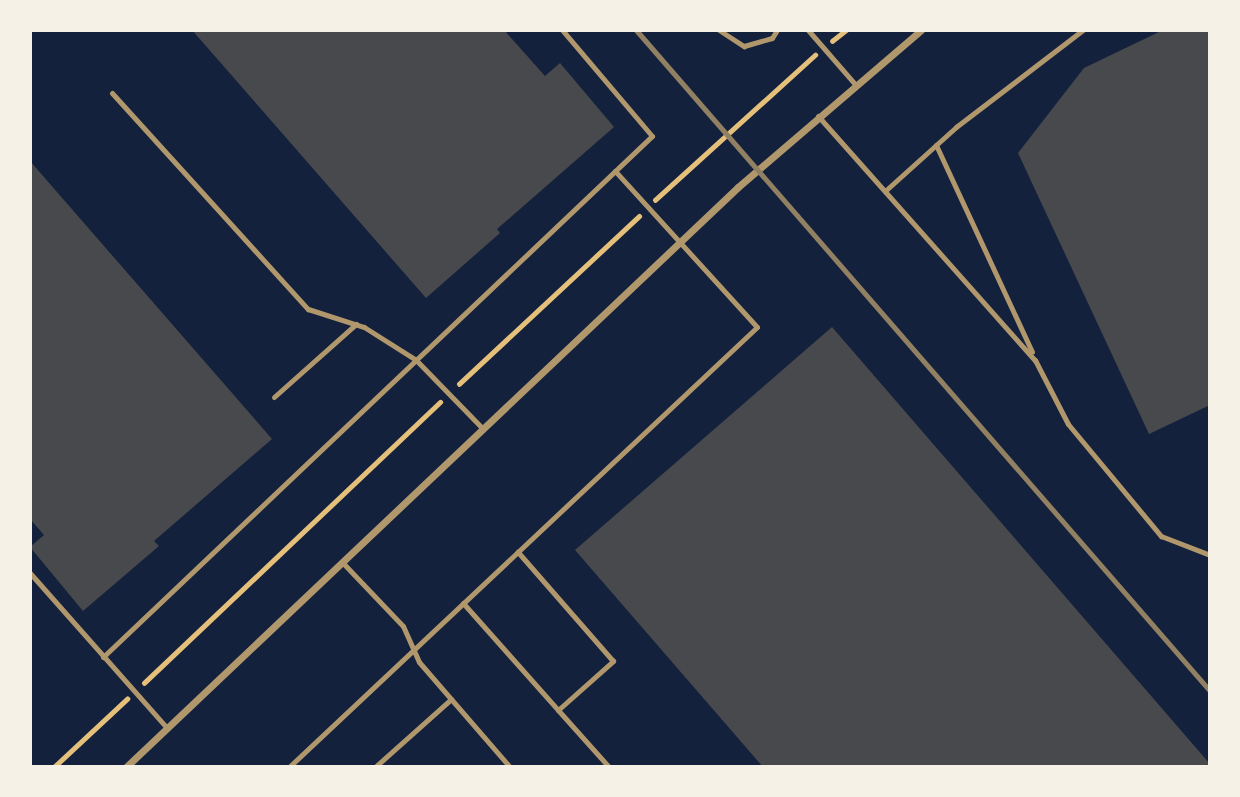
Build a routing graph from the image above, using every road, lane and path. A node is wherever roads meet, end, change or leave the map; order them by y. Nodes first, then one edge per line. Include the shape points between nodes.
1 (562, 30) edge
2 (719, 30) edge
3 (777, 30) edge
4 (808, 30) edge
5 (921, 30) edge
6 (1083, 30) edge
7 (854, 83) junction
8 (112, 93) dead end
9 (818, 116) junction
10 (936, 145) junction
11 (615, 171) junction
12 (885, 191) junction
13 (680, 243) junction
14 (356, 324) junction
15 (416, 360) junction
16 (1035, 360) junction
17 (274, 397) dead end
18 (483, 429) junction
19 (517, 552) junction
20 (1210, 555) edge
21 (342, 562) junction
22 (30, 573) edge
23 (463, 603) junction
24 (414, 650) junction
25 (103, 657) junction
26 (451, 699) junction
27 (558, 710) junction
28 (167, 728) junction
29 (126, 767) edge
30 (289, 767) edge
31 (375, 767) edge
32 (510, 767) edge
33 (609, 767) edge

1 - 11 lane via 652,136
2 - 3 lane via 744,46 772,38
4 - 7 lane
5 - 7 street
6 - 10 lane
7 - 9 street
8 - 14 lane via 308,309
9 - 12 lane
9 - 13 street
10 - 12 lane
10 - 16 lane
11 - 13 lane
11 - 15 lane
12 - 16 lane
13 - 18 street
13 - 19 lane via 757,327
14 - 15 lane
14 - 17 lane
15 - 18 lane
15 - 25 lane
16 - 20 lane via 1068,424 1161,536
18 - 21 street
19 - 23 lane
19 - 27 lane via 613,660
21 - 24 lane via 403,626
21 - 28 street
22 - 25 lane
23 - 24 lane
23 - 27 lane
24 - 26 lane
24 - 30 lane
25 - 28 lane
26 - 31 lane
26 - 32 lane
27 - 33 lane
28 - 29 street

